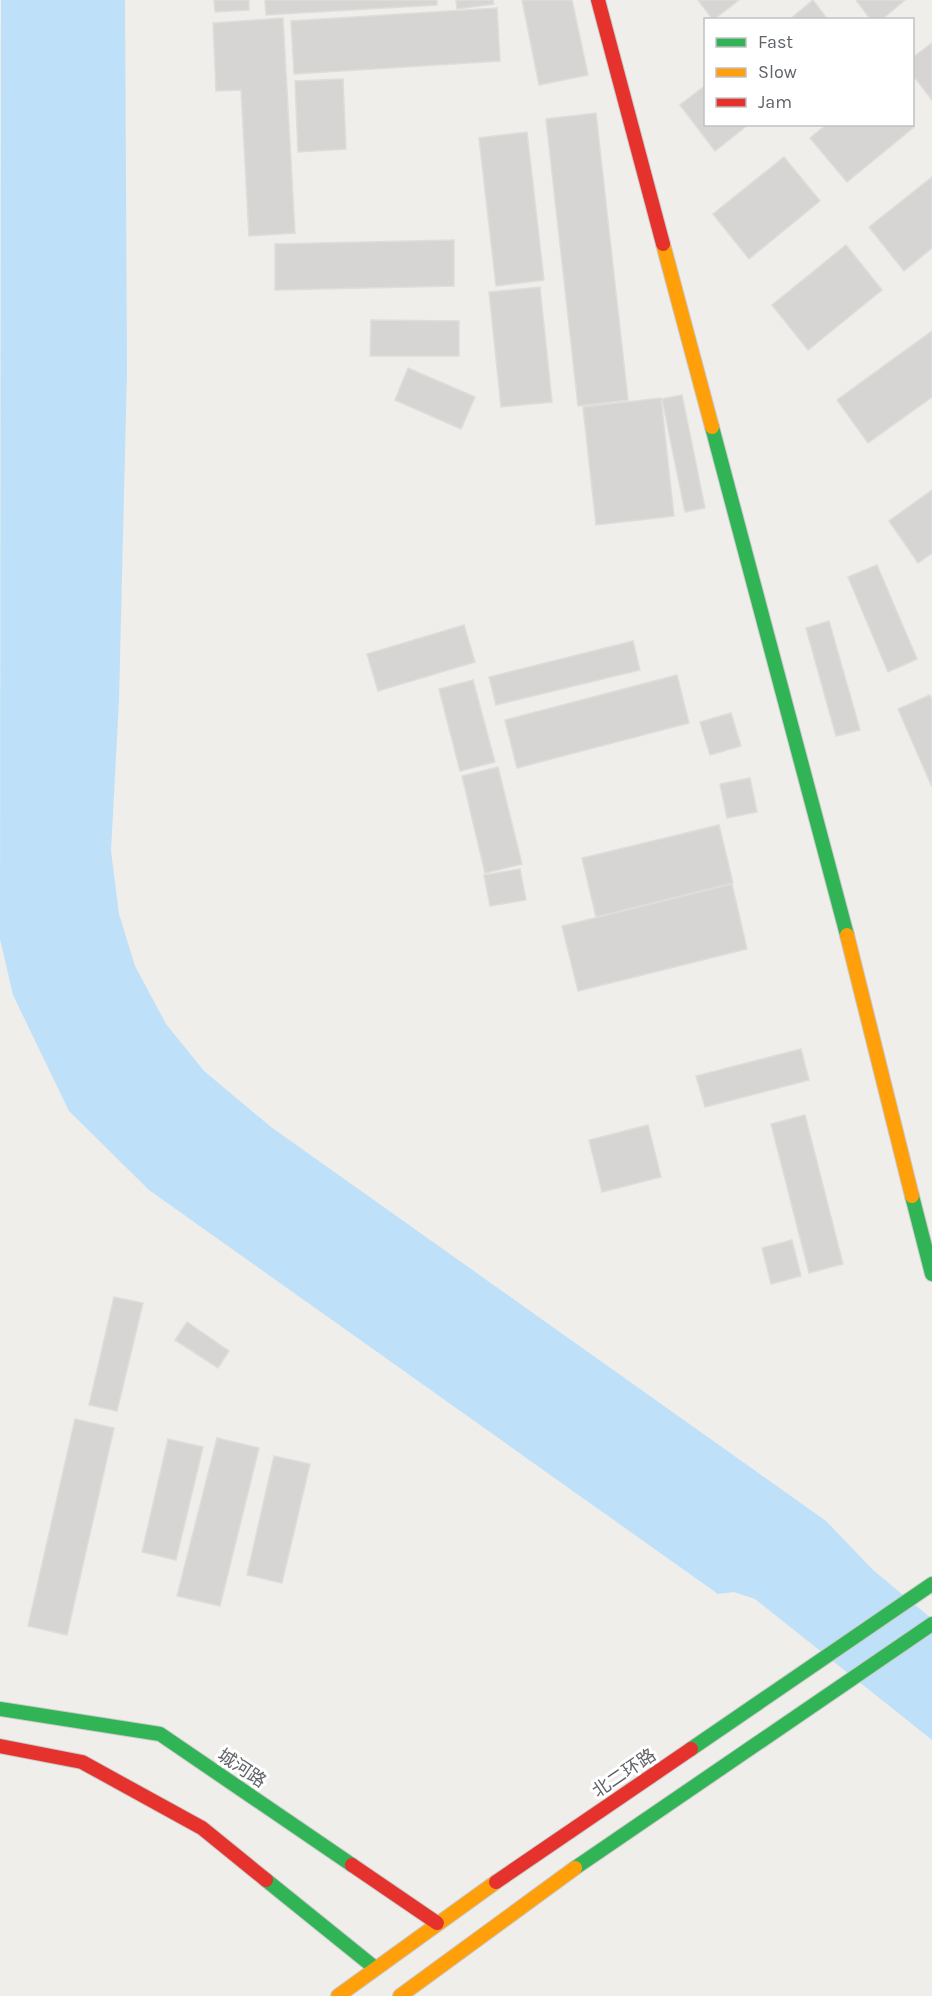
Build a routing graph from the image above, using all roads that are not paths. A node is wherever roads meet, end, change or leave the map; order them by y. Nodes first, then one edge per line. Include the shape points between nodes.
1 (598, 0) edge
2 (932, 1274) edge
3 (932, 1584) edge
4 (932, 1624) edge
5 (0, 1709) edge
6 (0, 1746) edge
7 (437, 1923) junction
8 (375, 1968) junction
9 (338, 1996) edge
10 (400, 1996) edge

1 - 2 main road via 840,906
3 - 7 main road, 北二环路
4 - 10 main road via 632,1827
5 - 7 main road, 城河路 via 160,1734
6 - 8 main road via 82,1762 202,1828
7 - 8 main road, 北二环路
8 - 9 main road, 北二环路

